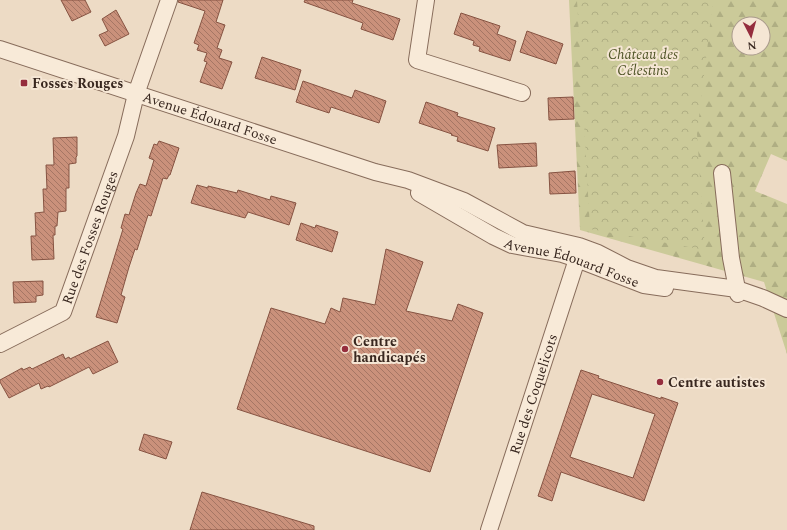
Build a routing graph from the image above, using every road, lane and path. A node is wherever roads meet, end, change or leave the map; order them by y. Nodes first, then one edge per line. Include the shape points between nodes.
1 (169, 0) edge
2 (426, 0) edge
3 (0, 49) edge
4 (522, 93) dead end
5 (136, 94) junction
6 (722, 173) dead end
7 (579, 253) junction
8 (737, 292) junction
9 (785, 308) edge
10 (0, 344) edge
11 (489, 530) edge

1 - 5 street, Rue des Fosses Rouges
2 - 4 street via 417,60
3 - 5 street, Avenue Édouard Fosse
5 - 7 street, Avenue Édouard Fosse via 375,172 418,192 512,245 562,254
5 - 10 street, Rue des Fosses Rouges via 126,136 63,312
6 - 8 street
7 - 8 street, Avenue Édouard Fosse via 613,268 627,268 656,278
7 - 11 street, Rue des Coquelicots
8 - 9 street, Avenue Édouard Fosse via 763,298

